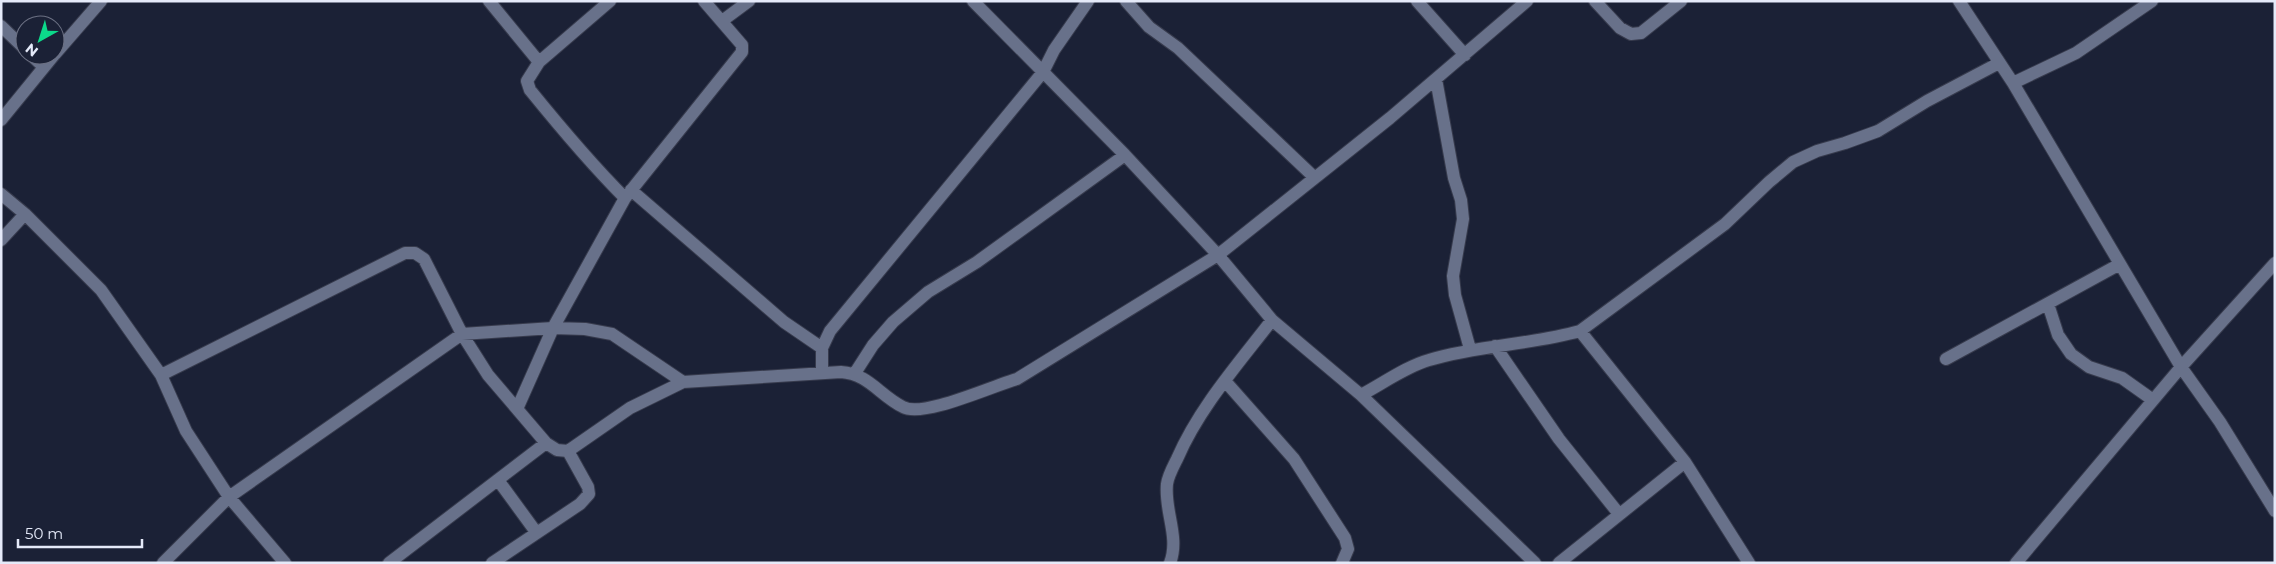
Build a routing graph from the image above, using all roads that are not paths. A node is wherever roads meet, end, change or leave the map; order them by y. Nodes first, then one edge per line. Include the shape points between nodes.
1 (101, 1) edge
2 (489, 1) edge
3 (610, 1) edge
4 (704, 1) edge
5 (748, 1) edge
6 (973, 1) edge
7 (1088, 1) edge
8 (1126, 1) edge
9 (1417, 1) edge
10 (1527, 1) edge
11 (1595, 1) edge
12 (1681, 1) edge
13 (1959, 1) edge
14 (2152, 1) edge
15 (722, 21) junction
16 (1, 26) edge
17 (15, 39) edge
18 (65, 43) edge
19 (1465, 55) junction
20 (539, 62) junction
21 (1999, 63) junction
22 (44, 67) edge
23 (1043, 72) junction
24 (1436, 79) junction
25 (2013, 83) junction
26 (1, 120) edge
27 (1125, 155) junction
28 (1314, 177) junction
29 (1, 194) edge
30 (628, 194) junction
31 (25, 214) junction
32 (1, 240) edge
33 (1218, 255) junction
34 (2120, 264) junction
35 (2275, 264) edge
36 (2048, 304) junction
37 (1272, 320) junction
38 (553, 328) junction
39 (1580, 331) junction
40 (462, 334) junction
41 (1495, 346) junction
42 (822, 348) junction
43 (1470, 349) junction
44 (1946, 359) dead end
45 (2181, 366) junction
46 (822, 373) junction
47 (855, 373) junction
48 (160, 375) junction
49 (1225, 381) junction
50 (683, 382) junction
51 (1361, 395) junction
52 (2153, 400) junction
53 (516, 409) junction
54 (546, 443) junction
55 (568, 451) junction
56 (1685, 462) junction
57 (498, 480) junction
58 (229, 496) junction
59 (2275, 511) edge
60 (1620, 514) junction
61 (536, 532) junction
62 (1344, 562) edge
63 (163, 563) edge
64 (285, 563) edge
65 (389, 563) edge
66 (492, 563) edge
67 (1170, 563) edge
68 (1535, 563) edge
69 (1559, 563) edge
70 (1749, 563) edge
71 (2016, 563) edge

1 - 18 street
2 - 20 street
3 - 20 street
4 - 15 street
5 - 15 street
6 - 23 street
7 - 23 street
8 - 28 street via 1149,26 1178,48
9 - 19 street
10 - 19 street
11 - 12 street via 1620,28 1631,34 1641,33
13 - 21 street
14 - 25 street via 2076,52
15 - 30 street via 742,45 742,52
16 - 17 street
19 - 24 street
20 - 30 street via 527,81 530,90 600,173
21 - 25 street
21 - 39 street via 1878,131 1793,162 1724,224
22 - 26 street
23 - 27 street
23 - 42 street via 854,301 830,331
24 - 28 street
24 - 43 street via 1461,200 1463,219 1452,276
25 - 34 street
27 - 33 street
27 - 47 street via 977,262 928,292 893,322
28 - 33 street
29 - 31 street
30 - 38 street
30 - 42 street via 784,322
31 - 32 street
31 - 48 street via 101,290
33 - 37 street
33 - 47 street via 1017,379 935,408 905,409
34 - 36 street
34 - 45 street
35 - 45 street
36 - 44 street
36 - 52 street via 2058,335 2071,354 2089,367 2122,378
37 - 49 street
37 - 51 street
38 - 40 street
38 - 50 street via 612,334
38 - 53 street
39 - 41 street via 1552,339
39 - 56 street
40 - 48 street via 424,260 415,254 405,253
40 - 53 street via 488,375
40 - 58 street
41 - 43 street
41 - 60 street via 1559,439
42 - 46 street
43 - 51 street via 1427,360
45 - 52 street
45 - 59 street
46 - 47 street
46 - 50 street
48 - 58 street via 186,431
49 - 62 street via 1294,458 1346,538 1348,549
49 - 67 street via 1183,445 1167,482 1166,503 1175,551
50 - 55 street via 630,408
51 - 68 street
52 - 71 street
53 - 54 street
54 - 55 street via 556,450
54 - 57 street
55 - 61 street via 589,494 580,504
56 - 60 street
56 - 70 street
57 - 61 street
57 - 65 street
58 - 63 street
58 - 64 street
60 - 69 street
61 - 66 street

